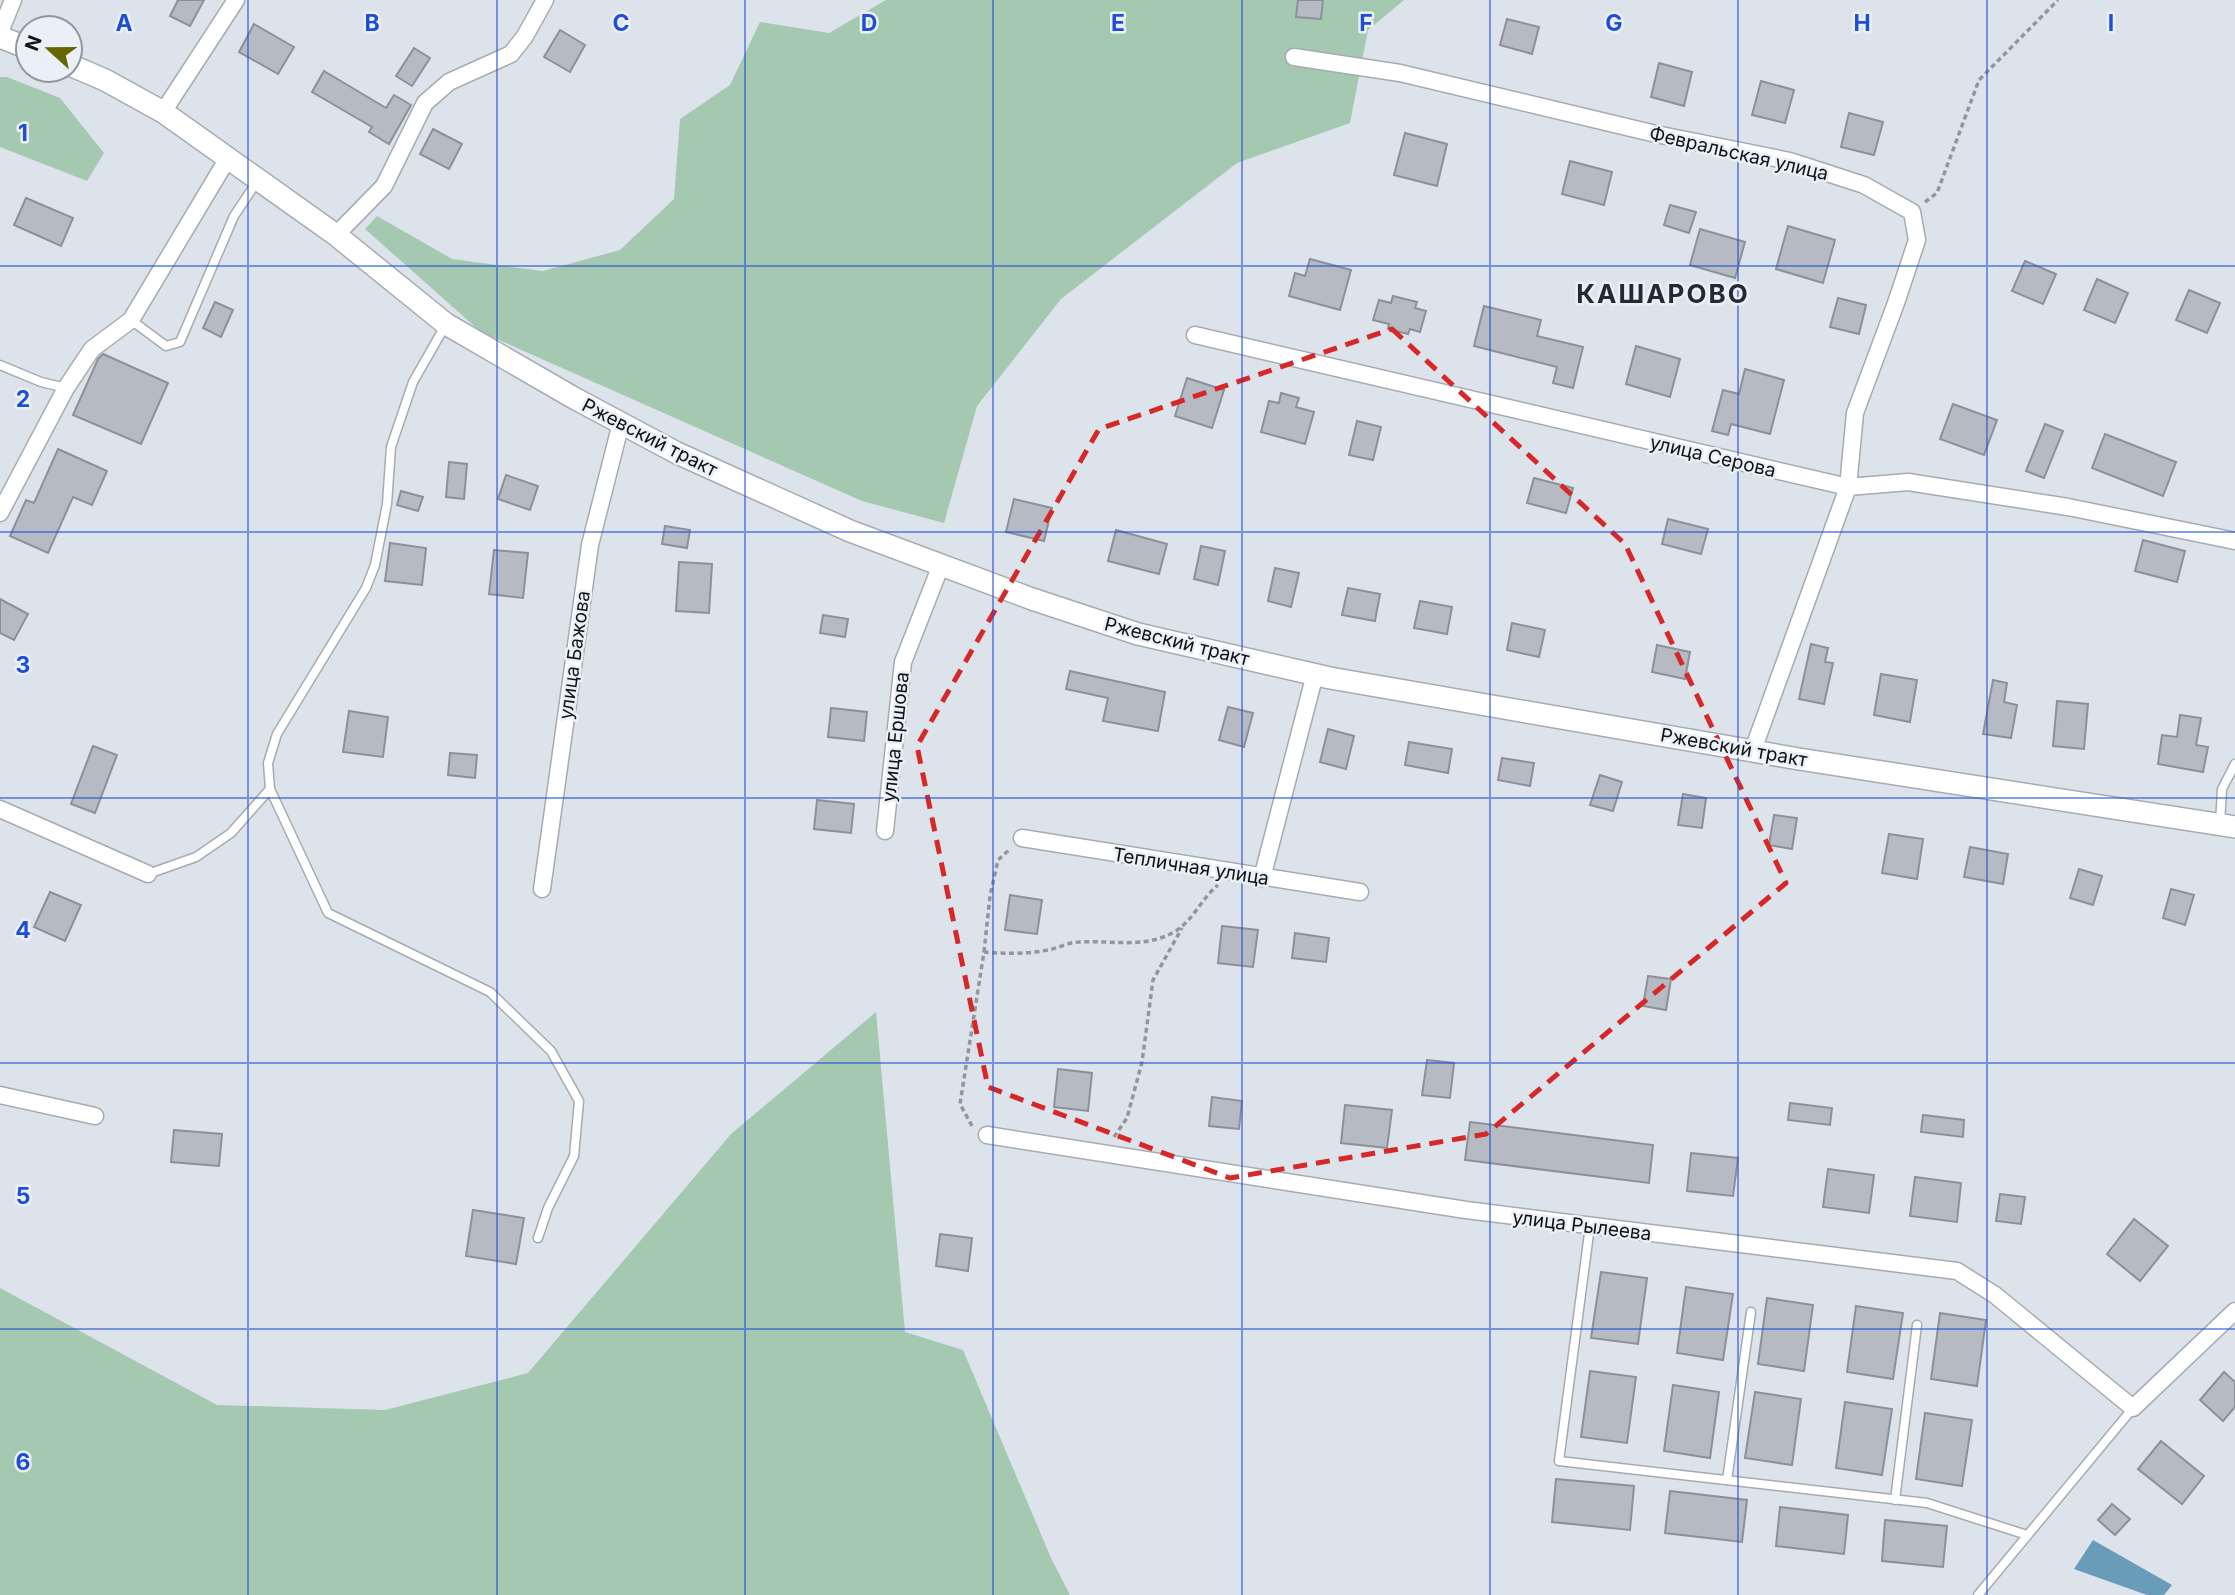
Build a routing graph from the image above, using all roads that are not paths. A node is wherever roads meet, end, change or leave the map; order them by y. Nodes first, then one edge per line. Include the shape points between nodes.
1 (12, 0) edge
2 (236, 0) edge
3 (544, 0) edge
4 (0, 34) edge
5 (1294, 57) dead end
6 (84, 71) edge
7 (163, 112) junction
8 (228, 158) junction
9 (258, 180) junction
10 (336, 235) junction
11 (131, 320) junction
12 (446, 324) junction
13 (1195, 335) dead end
14 (0, 365) edge
15 (66, 388) junction
16 (621, 423) junction
17 (1848, 487) junction
18 (0, 513) edge
19 (2235, 541) edge
20 (942, 565) junction
21 (1315, 674) junction
22 (1753, 750) junction
23 (2235, 764) edge
24 (271, 789) junction
25 (0, 809) edge
26 (2227, 826) edge
27 (885, 831) dead end
28 (1022, 838) road end
29 (148, 874) joint
30 (1262, 878) junction
31 (542, 889) dead end
32 (1360, 892) dead end
33 (0, 1095) edge
34 (94, 1116) dead end
35 (987, 1135) road end
36 (1590, 1226) junction
37 (538, 1238) dead end
38 (2235, 1311) edge
39 (1751, 1312) dead end
40 (1917, 1325) dead end
41 (2133, 1408) junction
42 (1727, 1480) junction
43 (1895, 1500) junction
44 (2027, 1535) junction
45 (1978, 1595) edge

1 - 4 street
2 - 7 street
3 - 10 street via 511,54 449,82 425,103 384,186
5 - 17 street, Февральская улица via 1400,73 1790,161 1864,185 1912,212 1917,240 1855,412
6 - 7 main road, Ржевский тракт
7 - 8 main road, Ржевский тракт
8 - 9 main road, Ржевский тракт
8 - 11 street
9 - 10 main road, Ржевский тракт
9 - 11 lane via 234,216 180,342 166,346
10 - 12 main road, Ржевский тракт
11 - 15 street via 92,349
12 - 16 main road, Ржевский тракт
12 - 24 lane via 413,382 391,447 387,504 375,565 366,588 277,734 268,762
13 - 17 street, улица Серова
14 - 15 lane
15 - 18 street
16 - 20 main road, Ржевский тракт via 850,531
16 - 31 street, улица Бажова via 590,545
17 - 19 street, улица Серова via 1908,482 2068,507
17 - 22 street
20 - 21 main road, Ржевский тракт via 1138,634
20 - 27 street, улица Ершова via 903,662
21 - 22 main road, Ржевский тракт
21 - 30 street
22 - 26 main road, Ржевский тракт
23 - 26 lane via 2222,789
24 - 29 lane via 231,833 196,857
24 - 37 lane via 328,914 490,992 551,1051 579,1101 574,1156
25 - 29 street
28 - 30 street, Тепличная улица
30 - 32 street, Тепличная улица
33 - 34 street
35 - 36 street, улица Рылеева
36 - 41 street, улица Рылеева via 1957,1271 1995,1295
36 - 42 lane via 1559,1461
38 - 41 street
39 - 42 lane
40 - 43 lane
41 - 44 lane
42 - 43 lane
43 - 44 lane via 1927,1503
44 - 45 lane

